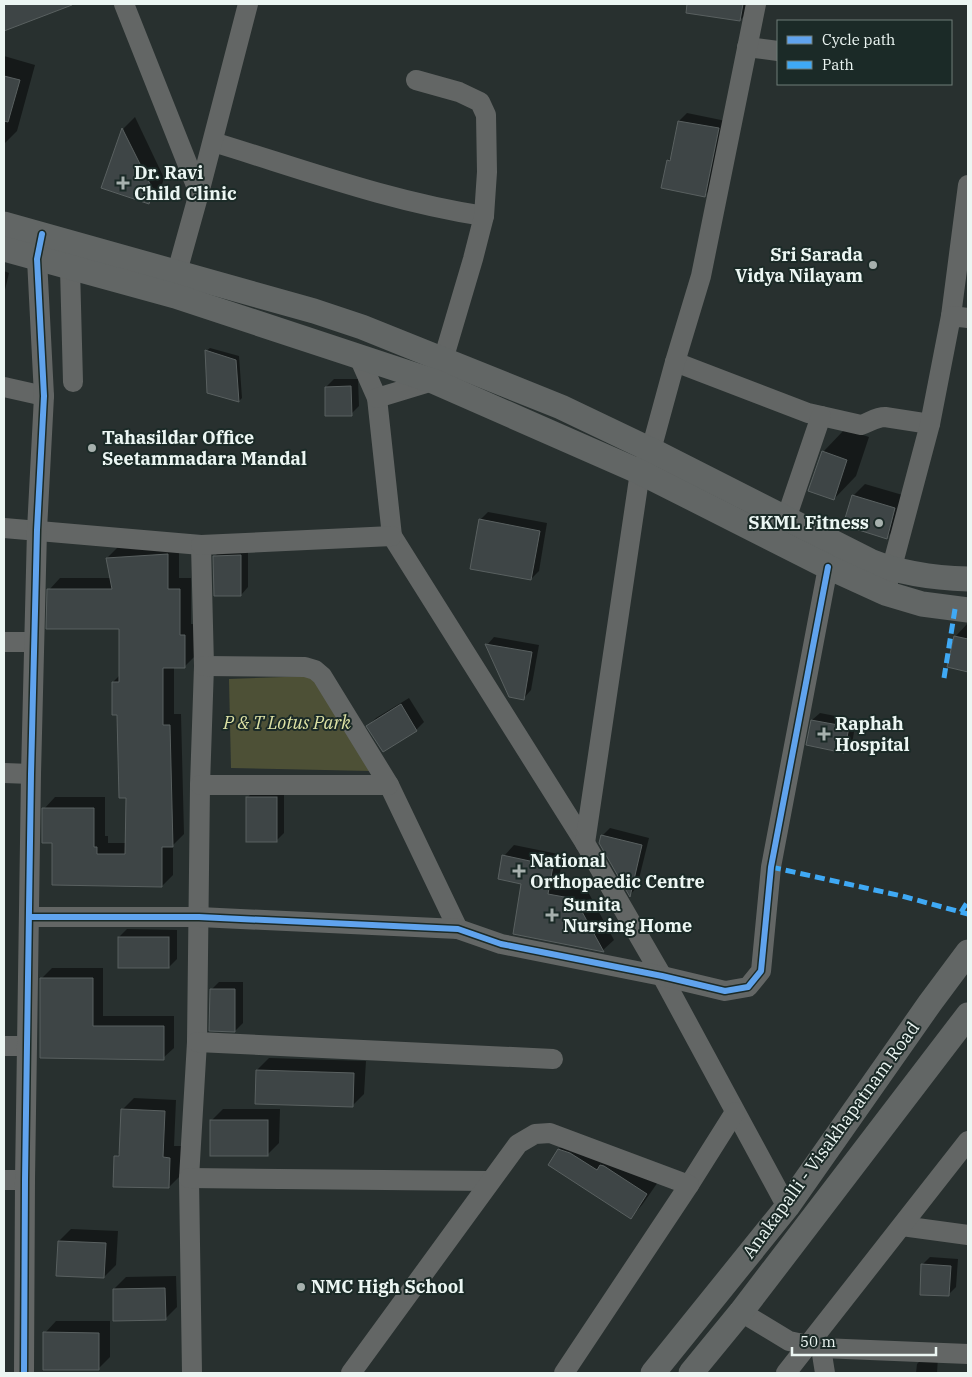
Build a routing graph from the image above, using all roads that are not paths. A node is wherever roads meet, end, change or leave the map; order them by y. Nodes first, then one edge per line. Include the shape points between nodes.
1 (124, 4) edge
2 (248, 4) edge
3 (756, 4) edge
4 (747, 47) junction
5 (777, 51) edge
6 (416, 80) dead end
7 (213, 142) junction
8 (968, 185) edge
9 (199, 193) junction
10 (484, 216) junction
11 (4, 224) edge
12 (42, 234) junction
13 (4, 249) edge
14 (37, 258) junction
15 (70, 268) junction
16 (177, 272) junction
17 (960, 317) edge
18 (358, 355) junction
19 (675, 362) junction
20 (438, 370) junction
21 (73, 382) dead end
22 (4, 387) edge
23 (44, 396) junction
24 (377, 398) junction
25 (821, 416) junction
26 (930, 424) junction
27 (650, 450) junction
28 (640, 472) junction
29 (786, 519) junction
30 (4, 528) edge
31 (37, 530) junction
32 (392, 536) junction
33 (201, 544) junction
34 (828, 567) junction
35 (891, 570) junction
36 (968, 579) edge
37 (885, 594) junction
38 (968, 610) edge
39 (4, 642) edge
40 (34, 642) junction
41 (204, 666) junction
42 (4, 773) edge
43 (31, 774) junction
44 (200, 785) junction
45 (389, 786) junction
46 (585, 844) junction
47 (30, 917) junction
48 (199, 917) junction
49 (458, 929) junction
50 (968, 952) edge
51 (662, 976) junction
52 (968, 1015) edge
53 (197, 1042) junction
54 (4, 1046) edge
55 (27, 1046) junction
56 (553, 1059) dead end
57 (735, 1112) junction
58 (968, 1141) edge
59 (189, 1178) junction
60 (4, 1180) edge
61 (25, 1180) junction
62 (489, 1181) junction
63 (689, 1185) junction
64 (787, 1207) junction
65 (902, 1226) junction
66 (968, 1235) edge
67 (741, 1312) junction
68 (815, 1347) junction
69 (968, 1354) edge
70 (24, 1373) edge
71 (192, 1373) edge
72 (351, 1373) edge
73 (564, 1373) edge
74 (653, 1373) edge
75 (691, 1373) edge
76 (786, 1373) edge
77 (825, 1373) edge

1 - 9 street
2 - 7 street
3 - 4 street
4 - 5 street
4 - 19 street via 701,276
6 - 10 street via 480,102 486,115
7 - 9 street
7 - 10 street via 409,202
8 - 17 street
9 - 16 street
10 - 20 street via 474,259
11 - 12 main road
12 - 14 street
12 - 16 main road
13 - 14 main road
14 - 15 main road
14 - 23 street
15 - 18 main road via 175,296
15 - 21 street
16 - 20 main road via 354,324
17 - 26 street
18 - 20 main road
18 - 24 street
19 - 25 street
19 - 27 street
20 - 24 street
20 - 27 main road via 561,407
20 - 28 main road
22 - 23 street
23 - 31 street
24 - 32 street
25 - 26 street via 861,424 870,423 878,417
25 - 29 street
26 - 35 street
27 - 28 street
27 - 29 main road
28 - 34 main road
28 - 46 street
29 - 35 main road
30 - 31 street
31 - 33 street
31 - 40 street
32 - 33 street
32 - 46 street
33 - 41 street
34 - 37 main road
34 - 51 street via 771,867 761,971 748,987 725,991
35 - 36 main road
35 - 37 street
37 - 38 main road via 922,604
39 - 40 street
40 - 43 street
41 - 44 street
41 - 45 street via 292,666 315,670 322,676
42 - 43 street
43 - 47 street
44 - 45 street
44 - 48 street
45 - 49 street
46 - 51 street
47 - 48 street
47 - 55 street
48 - 49 street
48 - 53 street
49 - 51 street via 501,944
50 - 64 main road, Anakapalli - Visakhapatnam Road
51 - 57 street
52 - 67 main road, Anakapalli - Visakhapatnam Road
53 - 56 street
53 - 59 street
54 - 55 street
55 - 61 street
57 - 63 street
57 - 64 street
58 - 65 street
59 - 62 street
59 - 71 street
60 - 61 street
61 - 70 street
62 - 63 street via 518,1144 535,1134 550,1134
62 - 72 street
63 - 73 street
64 - 74 main road, Anakapalli - Visakhapatnam Road
65 - 66 street
65 - 68 street
67 - 68 street via 789,1341
67 - 75 main road, Anakapalli - Visakhapatnam Road
68 - 69 street
68 - 76 street
68 - 77 street

